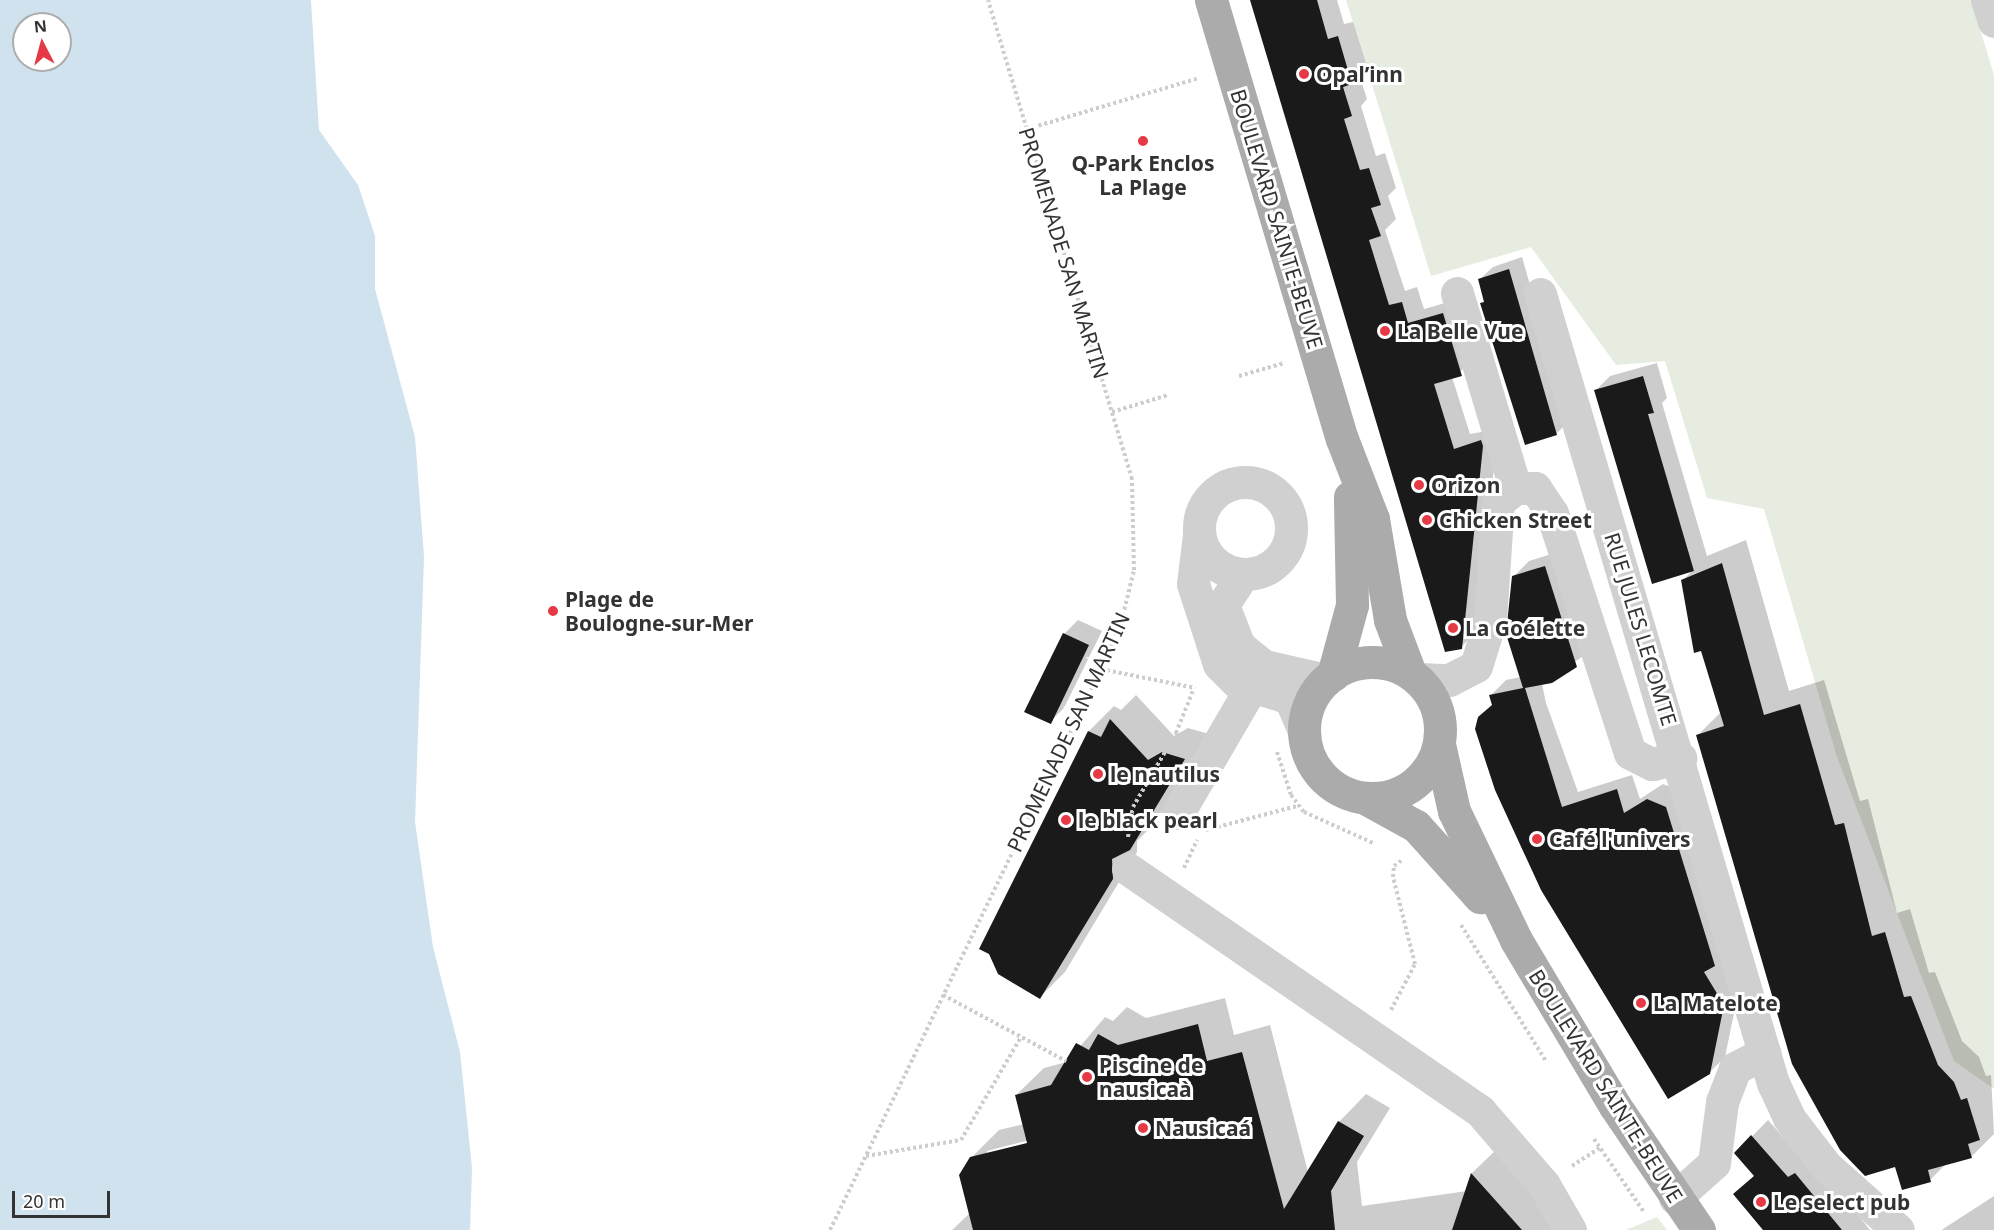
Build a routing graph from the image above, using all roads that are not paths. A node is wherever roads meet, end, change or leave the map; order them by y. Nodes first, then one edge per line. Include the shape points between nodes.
1 (1212, 0) edge
2 (1987, 0) edge
3 (1994, 21) edge
4 (1457, 293) dead end
5 (1540, 294) dead end
6 (1342, 439) junction
7 (1515, 488) junction
8 (1199, 534) junction
9 (1243, 574) junction
10 (1258, 676) junction
11 (1413, 676) junction
12 (1329, 678) junction
13 (1304, 731) junction
14 (1439, 744) junction
15 (1680, 758) junction
16 (1365, 798) junction
17 (1178, 813) dead end
18 (1128, 868) road end
19 (1516, 940) junction
20 (1764, 1053) junction
21 (1675, 1198) junction
22 (1570, 1230) edge
23 (1699, 1230) edge
24 (1898, 1230) edge

1 - 6 main road, BOULEVARD SAINTE-BEUVE
2 - 3 street
4 - 7 street
5 - 15 street, RUE JULES LECOMTE
6 - 11 main road, BOULEVARD SAINTE-BEUVE via 1372,519 1390,620
6 - 12 main road, BOULEVARD SAINTE-BEUVE via 1354,575 1350,618
7 - 11 street via 1502,496 1496,511 1490,621 1480,660 1456,678
7 - 15 street via 1535,488 1548,502 1630,753 1652,764
8 - 9 street via 1213,561
8 - 9 street via 1203,508 1219,489 1243,481 1275,492 1290,521 1287,545 1266,568
8 - 10 street via 1193,584 1216,656 1229,677
9 - 10 street via 1227,593 1224,613
10 - 12 street
10 - 13 street via 1290,698
10 - 17 street
11 - 12 main road via 1371,662
11 - 14 main road via 1437,709
12 - 13 main road via 1308,706
13 - 16 main road via 1310,758 1322,776 1338,789
14 - 16 main road via 1427,770 1412,785 1386,797
14 - 19 main road, BOULEVARD SAINTE-BEUVE via 1454,811
15 - 20 street, RUE JULES LECOMTE
16 - 19 main road, BOULEVARD SAINTE-BEUVE via 1426,836
18 - 22 street via 1480,1111 1544,1185
19 - 21 main road, BOULEVARD SAINTE-BEUVE
20 - 21 street via 1735,1068 1722,1102 1714,1163
20 - 24 street, RUE JULES LECOMTE via 1800,1135 1841,1182
21 - 23 main road, BOULEVARD SAINTE-BEUVE

